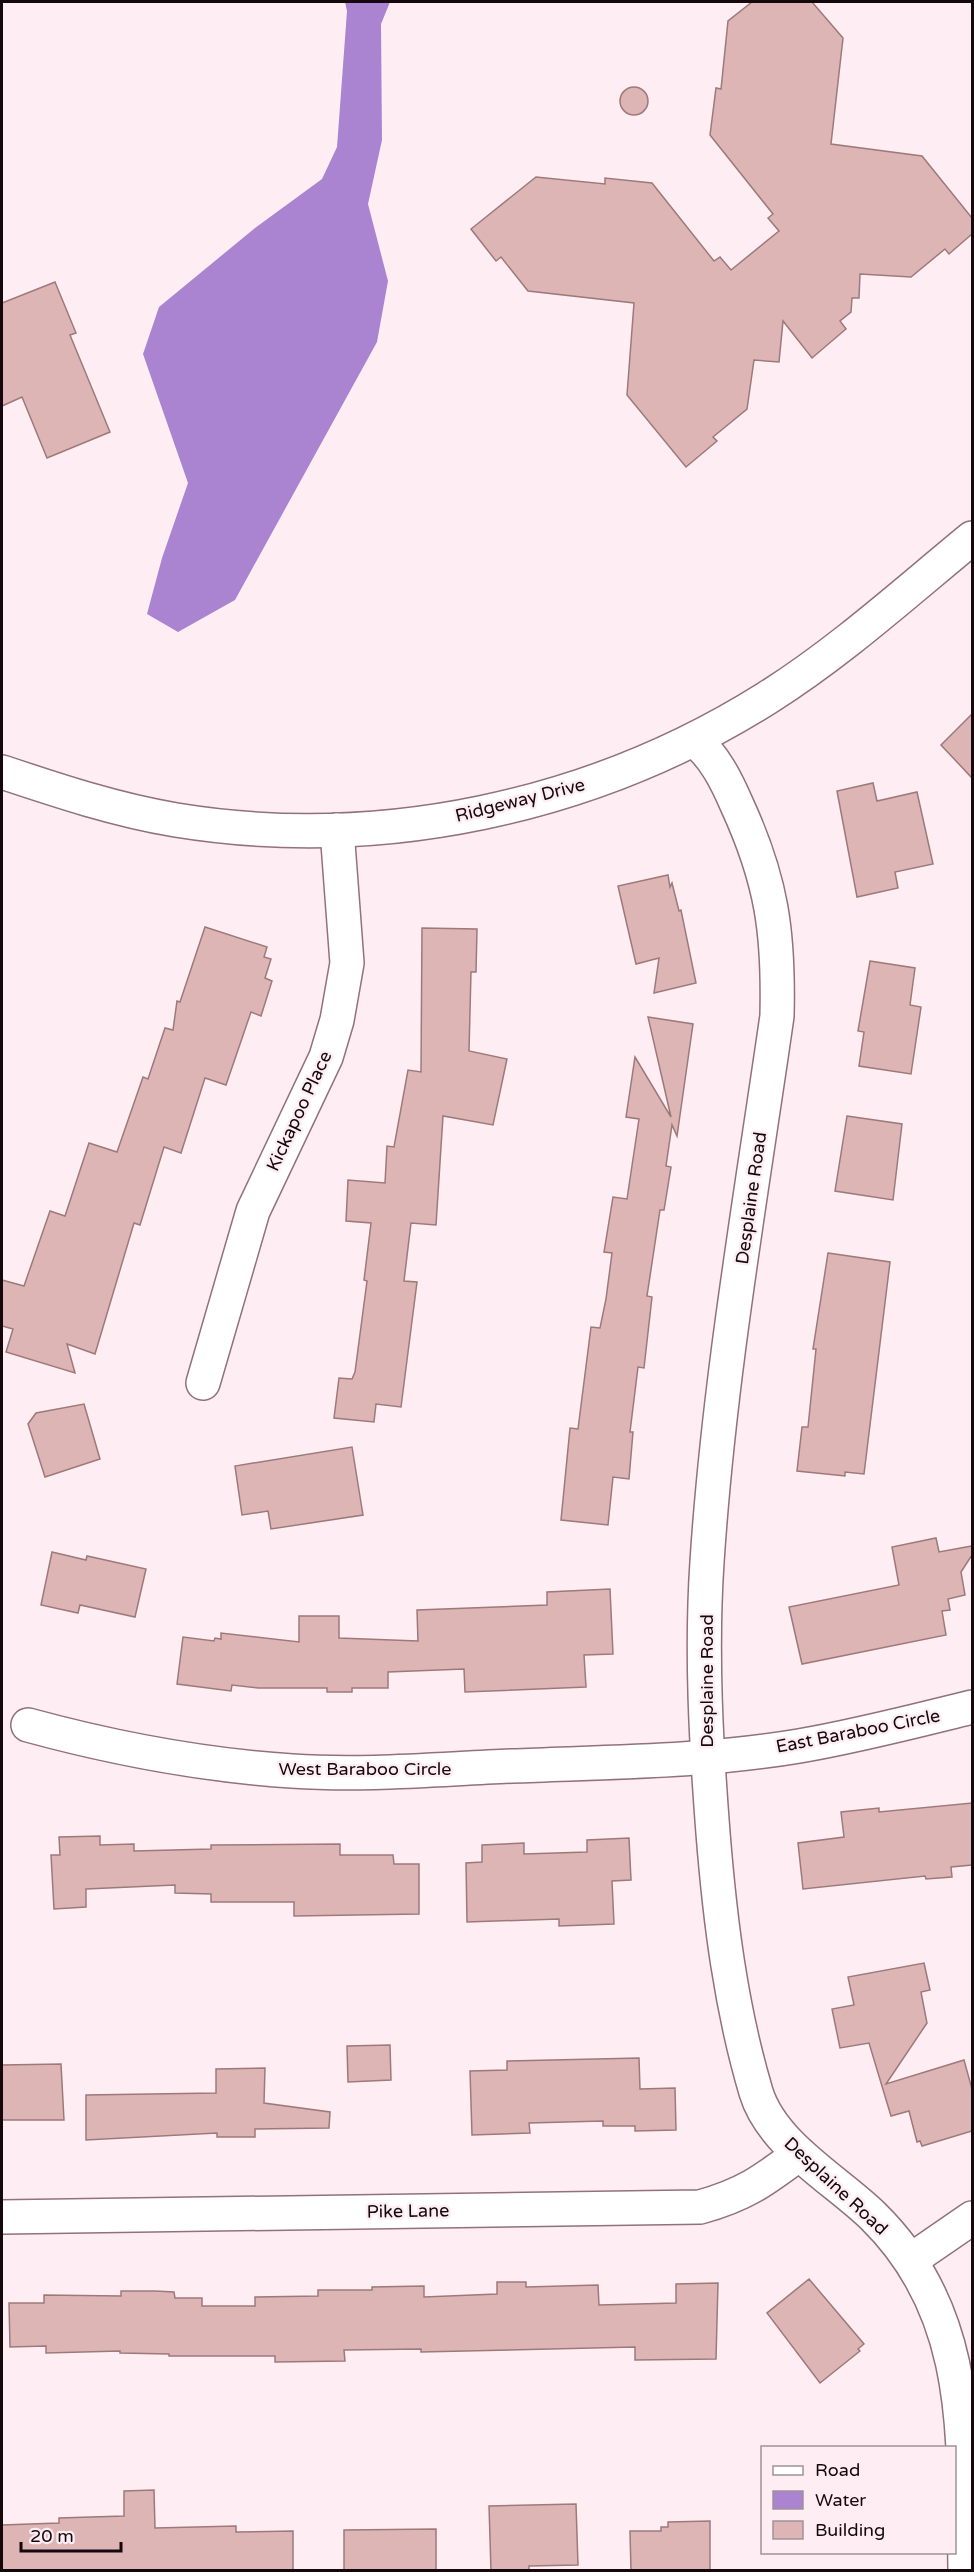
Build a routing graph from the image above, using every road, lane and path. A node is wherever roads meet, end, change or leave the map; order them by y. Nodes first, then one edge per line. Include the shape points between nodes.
1 (972, 538) edge
2 (694, 740) junction
3 (2, 772) edge
4 (337, 830) junction
5 (203, 1383) dead end
6 (972, 1707) edge
7 (28, 1725) dead end
8 (707, 1755) junction
9 (799, 2154) junction
10 (2, 2217) edge
11 (972, 2218) edge
12 (911, 2260) junction
13 (966, 2571) edge

1 - 2 street, Ridgeway Drive via 827,656 767,698
2 - 4 street, Ridgeway Drive via 568,792 497,810 425,823
2 - 8 street, Desplaine Road via 703,747 729,788 755,845 772,905 778,953 777,1016 719,1419 707,1566
3 - 4 street, Ridgeway Drive via 90,801 176,820 264,829
4 - 5 street, Kickapoo Place via 347,963 337,1020 326,1057 253,1211
6 - 8 street, East Baraboo Circle via 797,1746
7 - 8 street, West Baraboo Circle via 115,1748 204,1763 294,1771 377,1771
8 - 9 street, Desplaine Road via 718,1903 728,1976 758,2098
9 - 10 street, Pike Lane via 755,2187 734,2198 700,2206
9 - 12 street, Desplaine Road via 875,2218
11 - 12 street
12 - 13 street, Desplaine Road via 938,2311 956,2361 963,2412

